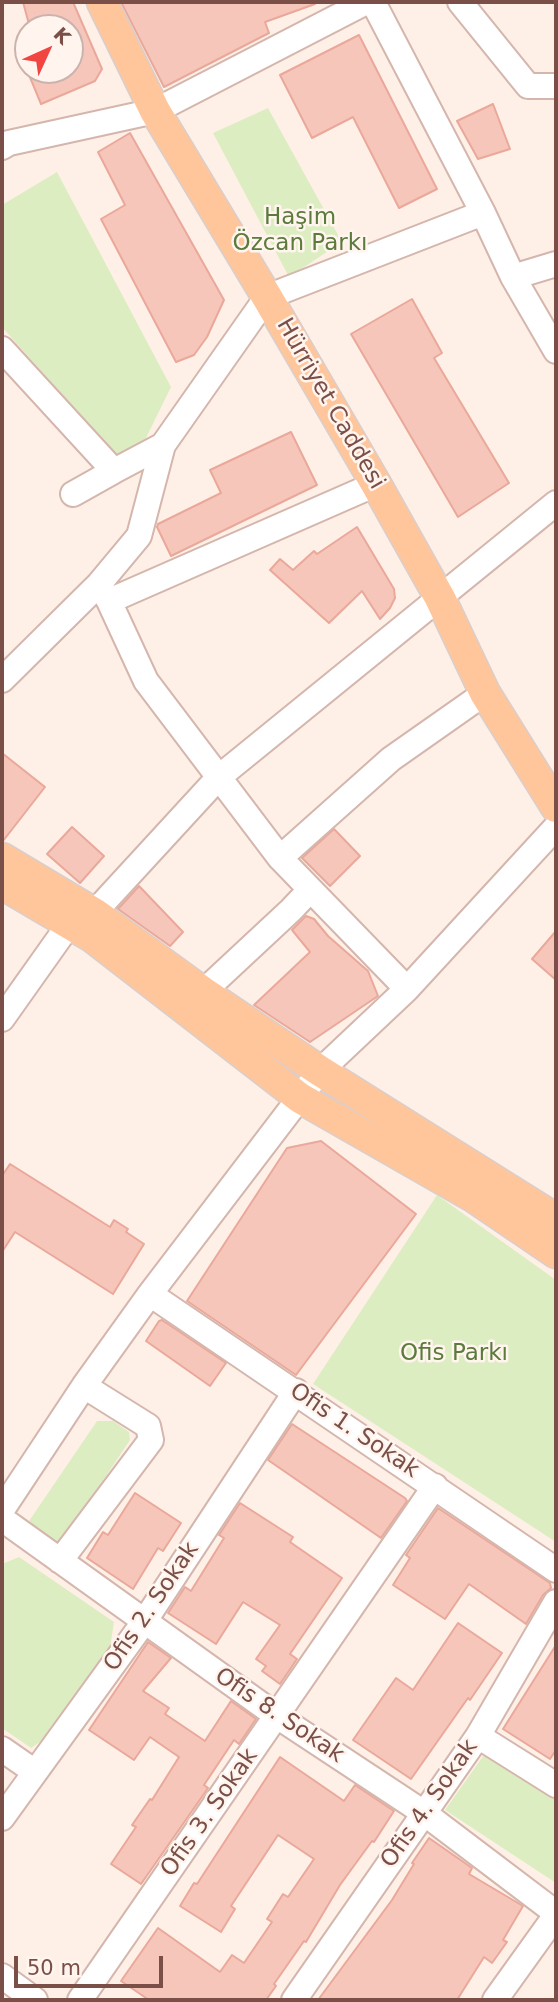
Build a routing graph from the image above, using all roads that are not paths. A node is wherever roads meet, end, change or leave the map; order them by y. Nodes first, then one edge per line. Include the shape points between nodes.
1 (102, 2) edge
2 (366, 2) edge
3 (373, 2) edge
4 (460, 2) edge
5 (556, 86) edge
6 (155, 111) junction
7 (4, 141) edge
8 (483, 213) junction
9 (556, 264) edge
10 (513, 277) junction
11 (267, 297) junction
12 (2, 349) edge
13 (556, 351) edge
14 (163, 445) junction
15 (114, 471) junction
16 (376, 484) junction
17 (73, 494) dead end
18 (556, 503) edge
19 (104, 593) junction
20 (440, 598) junction
21 (2, 680) edge
22 (485, 693) junction
23 (219, 777) junction
24 (556, 807) edge
25 (556, 827) edge
26 (2, 858) edge
27 (280, 858) junction
28 (2, 884) edge
29 (310, 890) junction
30 (82, 918) junction
31 (407, 989) junction
32 (203, 992) junction
33 (2, 1020) edge
34 (320, 1071) junction
35 (300, 1098) junction
36 (556, 1219) edge
37 (556, 1253) edge
38 (150, 1294) junction
39 (84, 1386) junction
40 (296, 1391) junction
41 (435, 1486) junction
42 (2, 1510) edge
43 (2, 1519) edge
44 (60, 1561) junction
45 (556, 1570) edge
46 (556, 1602) edge
47 (144, 1622) junction
48 (277, 1716) junction
49 (478, 1736) junction
50 (2, 1749) edge
51 (36, 1772) junction
52 (556, 1785) edge
53 (424, 1813) junction
54 (2, 1818) edge
55 (556, 1914) edge
56 (2, 1976) edge
57 (35, 2000) edge
58 (80, 2000) edge
59 (294, 2000) edge
60 (495, 2000) edge

1 - 6 main road, Hürriyet Caddesi
2 - 6 street
3 - 8 street
4 - 5 street via 528,86
6 - 7 street
6 - 11 main road, Hürriyet Caddesi
8 - 10 street
8 - 11 street
9 - 10 street
10 - 13 street
11 - 14 street
11 - 16 main road, Hürriyet Caddesi
12 - 15 street
14 - 15 street
14 - 19 street via 139,536
15 - 17 street
16 - 19 street
16 - 20 main road, Hürriyet Caddesi
18 - 20 street
19 - 21 street
19 - 23 street via 146,681
20 - 22 main road, Hürriyet Caddesi
20 - 23 street
22 - 24 main road, Hürriyet Caddesi
22 - 27 street via 391,759
23 - 27 street
23 - 30 street
25 - 31 street
26 - 30 main road
27 - 29 street
28 - 30 main road
29 - 31 street
29 - 32 street
30 - 32 main road
30 - 33 street
30 - 35 main road via 103,945
31 - 34 street
32 - 34 main road
34 - 35 street
34 - 36 main road
35 - 37 main road via 475,1198
35 - 38 street
38 - 39 street
38 - 40 street, Ofis 1. Sokak
39 - 42 street
39 - 44 street via 148,1426 151,1440
40 - 41 street, Ofis 1. Sokak
40 - 47 street, Ofis 2. Sokak
41 - 45 street, Ofis 1. Sokak
41 - 48 street, Ofis 3. Sokak
43 - 44 street, Ofis 8. Sokak
44 - 47 street, Ofis 8. Sokak
46 - 49 street, Ofis 4. Sokak
47 - 48 street, Ofis 8. Sokak
47 - 51 street, Ofis 2. Sokak
48 - 53 street, Ofis 8. Sokak
48 - 58 street, Ofis 3. Sokak
49 - 52 street
49 - 53 street, Ofis 4. Sokak
50 - 51 street
51 - 54 street, Ofis 2. Sokak
53 - 55 street, Ofis 8. Sokak
53 - 59 street, Ofis 4. Sokak
55 - 60 street
56 - 57 street

